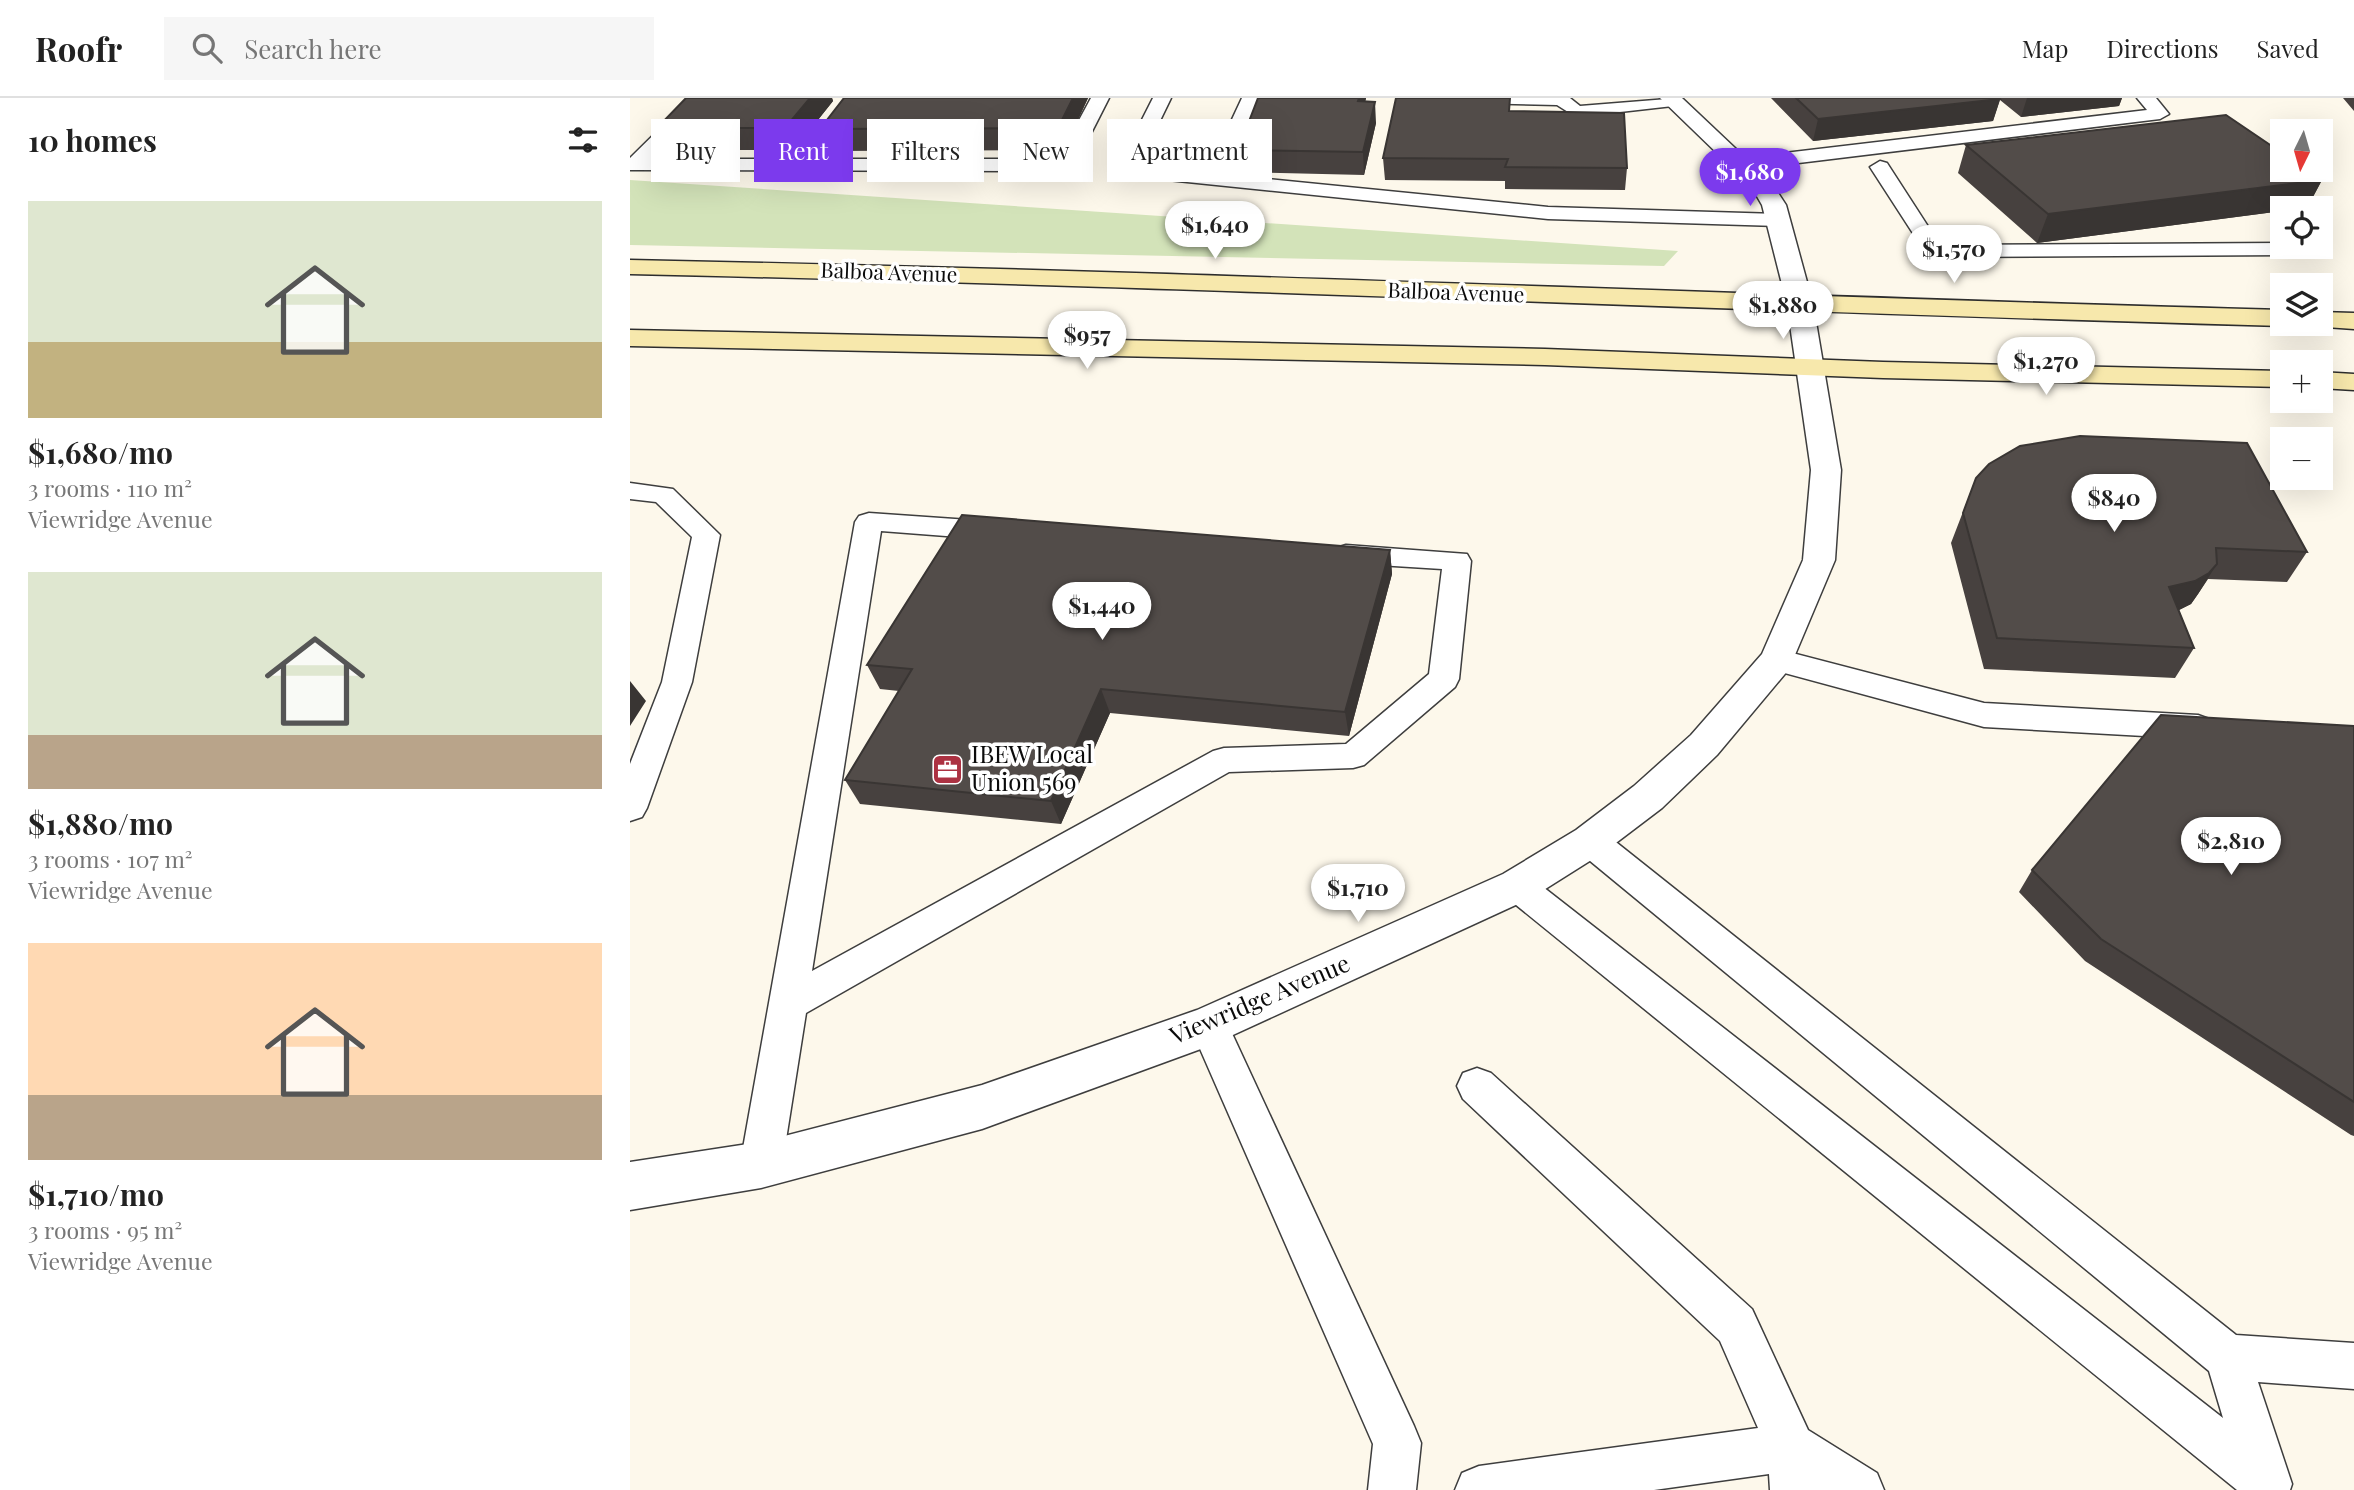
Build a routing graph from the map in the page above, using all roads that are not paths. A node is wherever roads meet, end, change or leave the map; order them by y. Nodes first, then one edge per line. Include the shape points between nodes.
1 (701, 98) edge
2 (1100, 98) edge
3 (1162, 98) edge
4 (1251, 98) edge
5 (1471, 98) edge
6 (2146, 98) edge
7 (1560, 99) edge
8 (1671, 99) edge
9 (1152, 119) edge
10 (1242, 119) edge
11 (2164, 131) edge
12 (1741, 164) junction
13 (1880, 167) junction
14 (1827, 173) dead end
15 (1787, 178) dead end
16 (1234, 182) edge
17 (1760, 182) junction
18 (1778, 220) junction
19 (2270, 249) edge
20 (630, 267) edge
21 (1800, 304) junction
22 (2270, 318) edge
23 (2333, 320) edge
24 (2354, 321) edge
25 (630, 338) edge
26 (1812, 367) junction
27 (2270, 379) edge
28 (2333, 381) edge
29 (2354, 382) edge
30 (630, 491) edge
31 (1033, 533) edge
32 (1321, 552) edge
33 (1777, 660) junction
34 (2225, 729) edge
35 (630, 808) edge
36 (1590, 841) junction
37 (1517, 886) junction
38 (790, 1002) junction
39 (1209, 1026) junction
40 (1477, 1086) dead end
41 (761, 1165) junction
42 (630, 1186) edge
43 (2227, 1357) junction
44 (2354, 1366) edge
45 (1793, 1469) edge
46 (2269, 1487) edge
47 (1392, 1490) edge
48 (1479, 1490) edge
49 (1860, 1490) edge

1 - 2 lane via 634,165 1065,165
3 - 9 lane
4 - 10 lane
5 - 7 lane
6 - 12 lane via 2160,114
7 - 8 lane via 1576,112
8 - 12 street, Viewridge Avenue
11 - 13 lane
12 - 17 street, Viewridge Avenue
13 - 14 lane
13 - 19 lane via 1934,251
15 - 17 lane
16 - 18 lane via 1548,213
17 - 18 street, Viewridge Avenue
18 - 21 street, Viewridge Avenue
20 - 21 main road, Balboa Avenue
21 - 22 main road, Balboa Avenue
21 - 26 street, Viewridge Avenue
23 - 24 main road
25 - 26 main road
26 - 27 main road
26 - 33 street, Viewridge Avenue via 1826,470 1819,559
28 - 29 main road
30 - 35 lane via 664,495 706,535 677,682
31 - 38 lane via 869,522
32 - 38 lane via 1457,561 1444,679 1353,756 1224,760
33 - 34 lane via 1984,715
33 - 36 street, Viewridge Avenue via 1704,745 1648,797
36 - 37 street, Viewridge Avenue
36 - 43 lane
37 - 39 street, Viewridge Avenue
37 - 46 lane
38 - 41 lane
39 - 41 street, Viewridge Avenue via 982,1107
39 - 47 lane via 1397,1443
40 - 45 lane via 1736,1325
41 - 42 street, Viewridge Avenue
43 - 44 lane
43 - 46 lane
45 - 48 lane
45 - 49 lane

